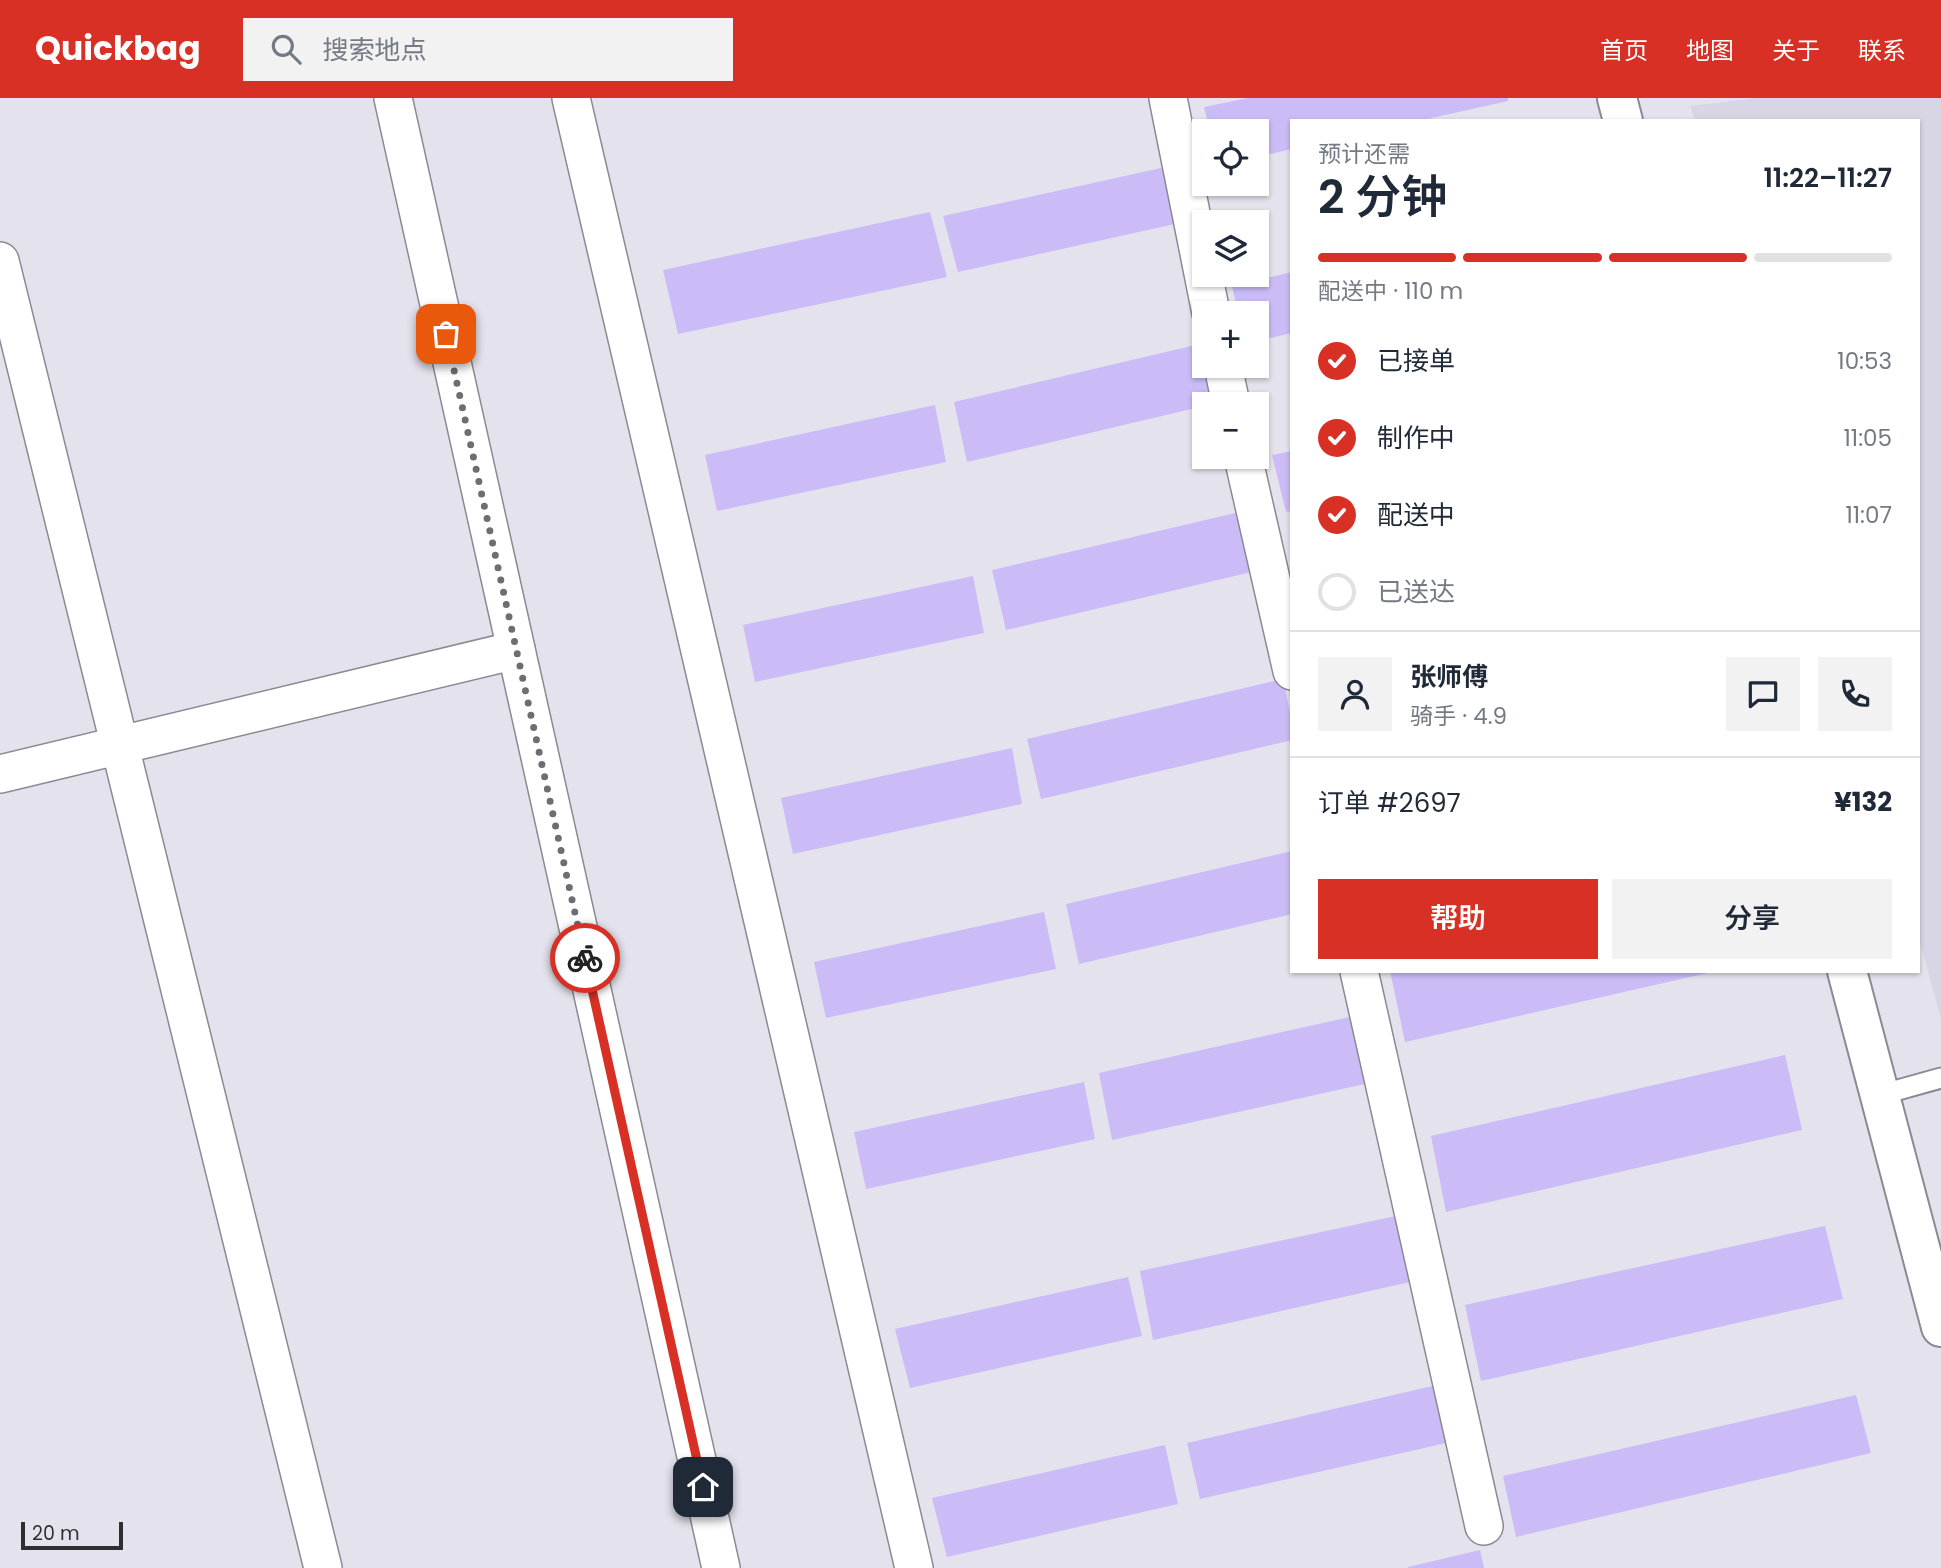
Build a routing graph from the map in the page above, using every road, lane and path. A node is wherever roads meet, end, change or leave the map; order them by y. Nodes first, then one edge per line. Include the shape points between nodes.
1 (393, 98) edge
2 (570, 98) edge
3 (1168, 98) edge
4 (1617, 98) edge
5 (1622, 119) edge
6 (0, 261) edge
7 (1209, 301) edge
8 (1246, 469) edge
9 (516, 650) junction
10 (1290, 662) edge
11 (121, 744) junction
12 (0, 774) edge
13 (1359, 973) edge
14 (1848, 973) edge
15 (1941, 1078) edge
16 (1880, 1095) junction
17 (1941, 1327) edge
18 (1484, 1526) dead end
19 (323, 1568) edge
20 (721, 1568) edge
21 (914, 1568) edge

1 - 9 street
2 - 21 street
3 - 7 street
4 - 5 street
6 - 11 street
8 - 10 street
9 - 11 street
9 - 20 street
11 - 12 street
11 - 19 street
13 - 18 street
14 - 16 street
15 - 16 lane
16 - 17 street

